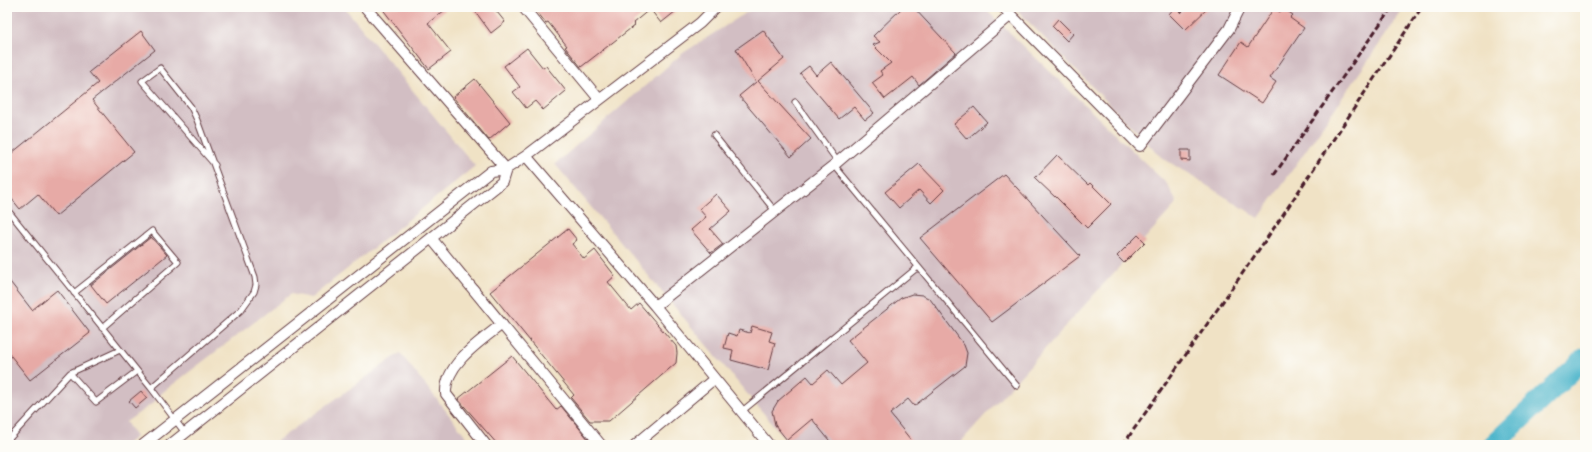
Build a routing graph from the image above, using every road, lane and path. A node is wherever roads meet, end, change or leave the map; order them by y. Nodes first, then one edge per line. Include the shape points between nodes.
1 (365, 7) edge
2 (523, 7) edge
3 (716, 7) edge
4 (722, 7) edge
5 (1003, 7) edge
6 (1240, 7) edge
7 (1011, 15) junction
8 (700, 23) junction
9 (599, 99) junction
10 (795, 102) dead end
11 (714, 135) dead end
12 (526, 156) junction
13 (836, 164) junction
14 (215, 165) junction
15 (506, 169) junction
16 (775, 211) junction
17 (10, 213) dead end
18 (431, 238) junction
19 (918, 267) junction
20 (74, 293) junction
21 (655, 306) junction
22 (502, 324) junction
23 (102, 328) junction
24 (120, 350) junction
25 (137, 371) junction
26 (70, 373) junction
27 (714, 379) junction
28 (1017, 386) dead end
29 (151, 388) junction
30 (741, 412) junction
31 (175, 420) junction
32 (185, 434) junction
33 (7, 441) edge
34 (143, 445) edge
35 (170, 445) edge
36 (486, 445) edge
37 (601, 445) edge
38 (635, 445) edge
39 (769, 445) edge

1 - 15 street
2 - 9 street
3 - 8 street
4 - 8 street
5 - 7 street
6 - 7 street via 1229,29 1140,146
7 - 13 street
8 - 9 street
9 - 12 street
10 - 13 lane
11 - 16 lane
12 - 15 street
12 - 21 street
13 - 16 street
13 - 19 lane
14 - 14 lane via 142,81 160,68 191,107
14 - 29 lane via 255,277 254,292 241,310
15 - 18 street via 502,182
15 - 31 street via 491,171
16 - 21 street
17 - 20 lane
18 - 22 street
18 - 32 street
19 - 28 lane
19 - 30 lane
20 - 23 lane
20 - 23 lane via 152,230 178,262
21 - 27 street
22 - 36 street via 468,350 454,367 446,388 446,394
22 - 37 street
23 - 24 lane
24 - 25 lane
24 - 26 lane
25 - 26 lane via 96,402
25 - 29 lane
26 - 33 lane
27 - 30 street
27 - 38 street
29 - 31 lane
30 - 39 street
31 - 32 lane
31 - 34 street
32 - 35 street

